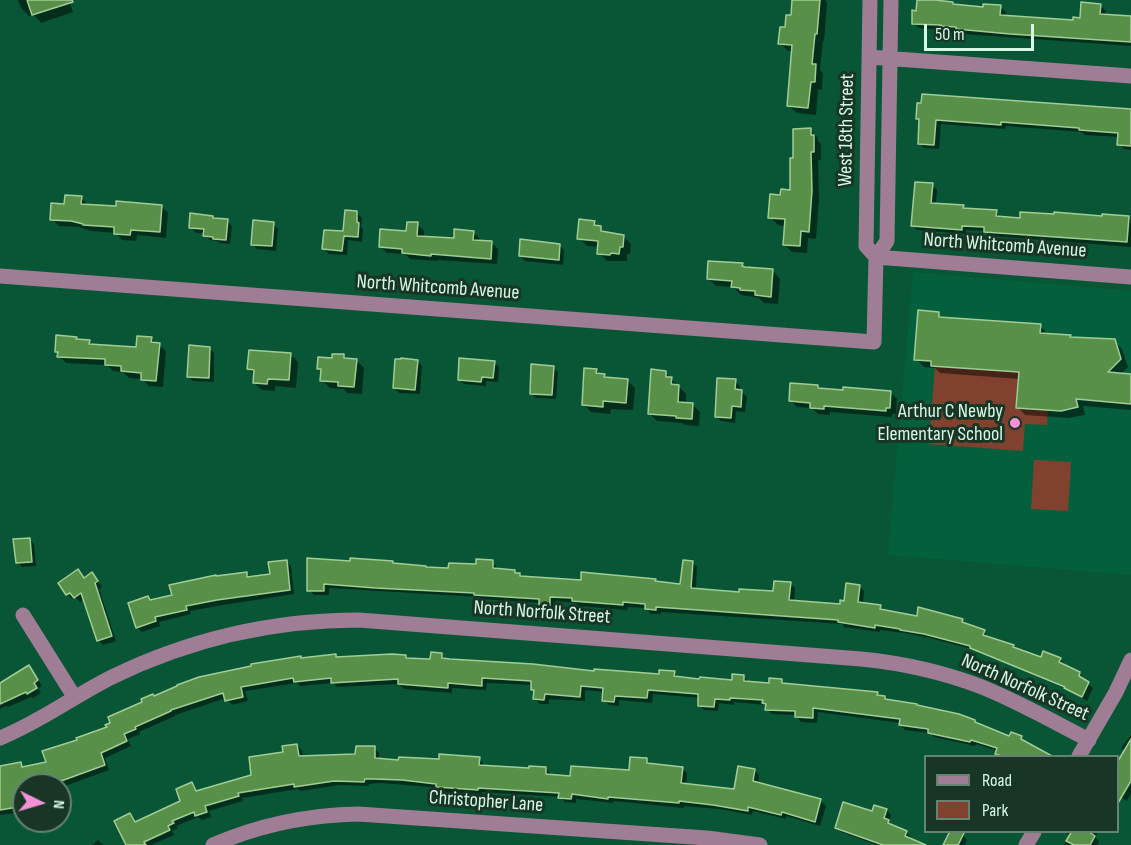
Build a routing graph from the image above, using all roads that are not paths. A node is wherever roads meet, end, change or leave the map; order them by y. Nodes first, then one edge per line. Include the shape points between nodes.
1 (870, 0) edge
2 (891, 0) edge
3 (869, 57) junction
4 (890, 59) junction
5 (1131, 76) edge
6 (876, 257) junction
7 (0, 276) edge
8 (1131, 277) edge
9 (874, 342) joint
10 (23, 615) dead end
11 (1131, 660) edge
12 (75, 698) junction
13 (0, 738) edge
14 (1089, 740) junction
15 (1080, 755) edge
16 (213, 845) edge
17 (760, 845) edge

1 - 3 street, West 18th Street
2 - 4 street, West 18th Street
3 - 4 street
3 - 6 street, West 18th Street via 866,246
4 - 5 street
4 - 6 street, West 18th Street via 887,241
6 - 8 street, North Whitcomb Avenue
6 - 9 street, West 18th Street
7 - 9 street, North Whitcomb Avenue
10 - 12 street
11 - 14 street
12 - 13 street, North Norfolk Street
12 - 14 street, North Norfolk Street via 136,666 219,637 303,623 386,621 894,663 984,688
14 - 15 street
16 - 17 street, Christopher Lane via 286,821 358,814

